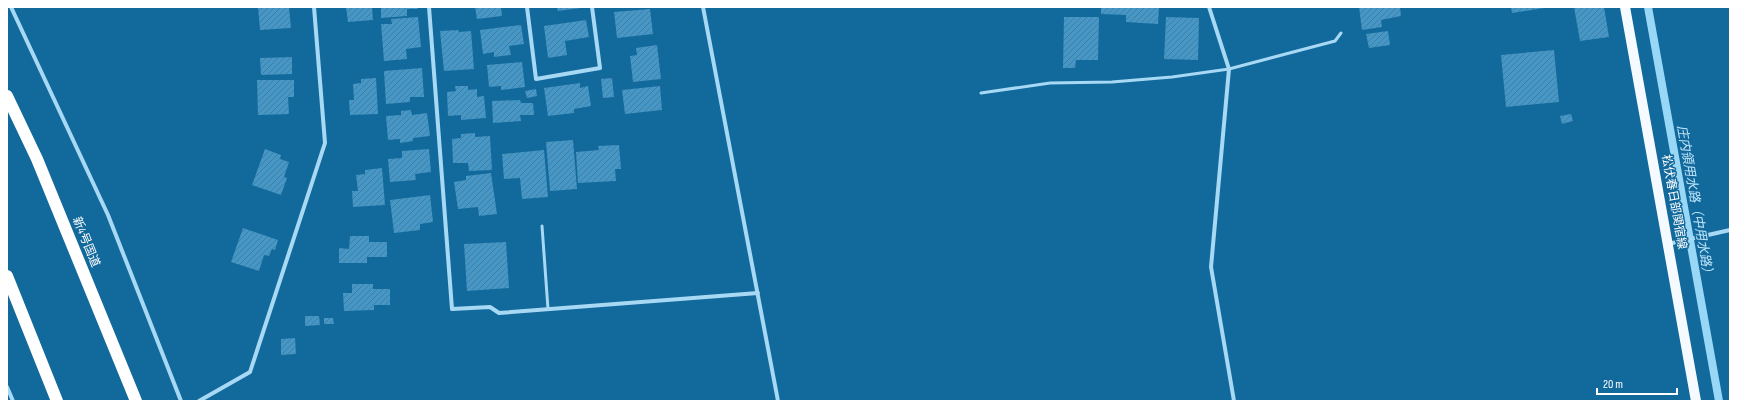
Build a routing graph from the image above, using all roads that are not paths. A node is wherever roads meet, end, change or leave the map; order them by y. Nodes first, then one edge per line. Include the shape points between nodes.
1 (11, 7) edge
2 (314, 7) edge
3 (429, 7) edge
4 (527, 7) edge
5 (592, 7) edge
6 (703, 7) edge
7 (1209, 7) edge
8 (1625, 7) edge
9 (1341, 33) dead end
10 (1229, 69) junction
11 (981, 93) dead end
12 (7, 96) edge
13 (542, 226) dead end
14 (1730, 230) edge
15 (1668, 244) junction
16 (7, 276) edge
17 (758, 293) junction
18 (548, 309) junction
19 (7, 387) edge
20 (13, 401) edge
21 (57, 401) edge
22 (136, 401) edge
23 (181, 401) edge
24 (199, 401) edge
25 (778, 401) edge
26 (1234, 401) edge
27 (1696, 401) edge

1 - 23 street via 108,215
2 - 24 street via 325,143 250,372
3 - 18 street via 452,309 490,306 499,313
4 - 5 street via 536,79 600,68
6 - 17 street
7 - 10 street
8 - 15 main road, 松伏春日部関宿線
9 - 10 lane via 1336,41
10 - 11 lane via 1164,78 1050,83
10 - 26 street via 1211,267
12 - 22 highway, 新4号国道 via 37,159
13 - 18 lane
14 - 15 street
15 - 27 main road, 松伏春日部関宿線
16 - 21 highway
17 - 18 street
17 - 25 street
19 - 20 street

